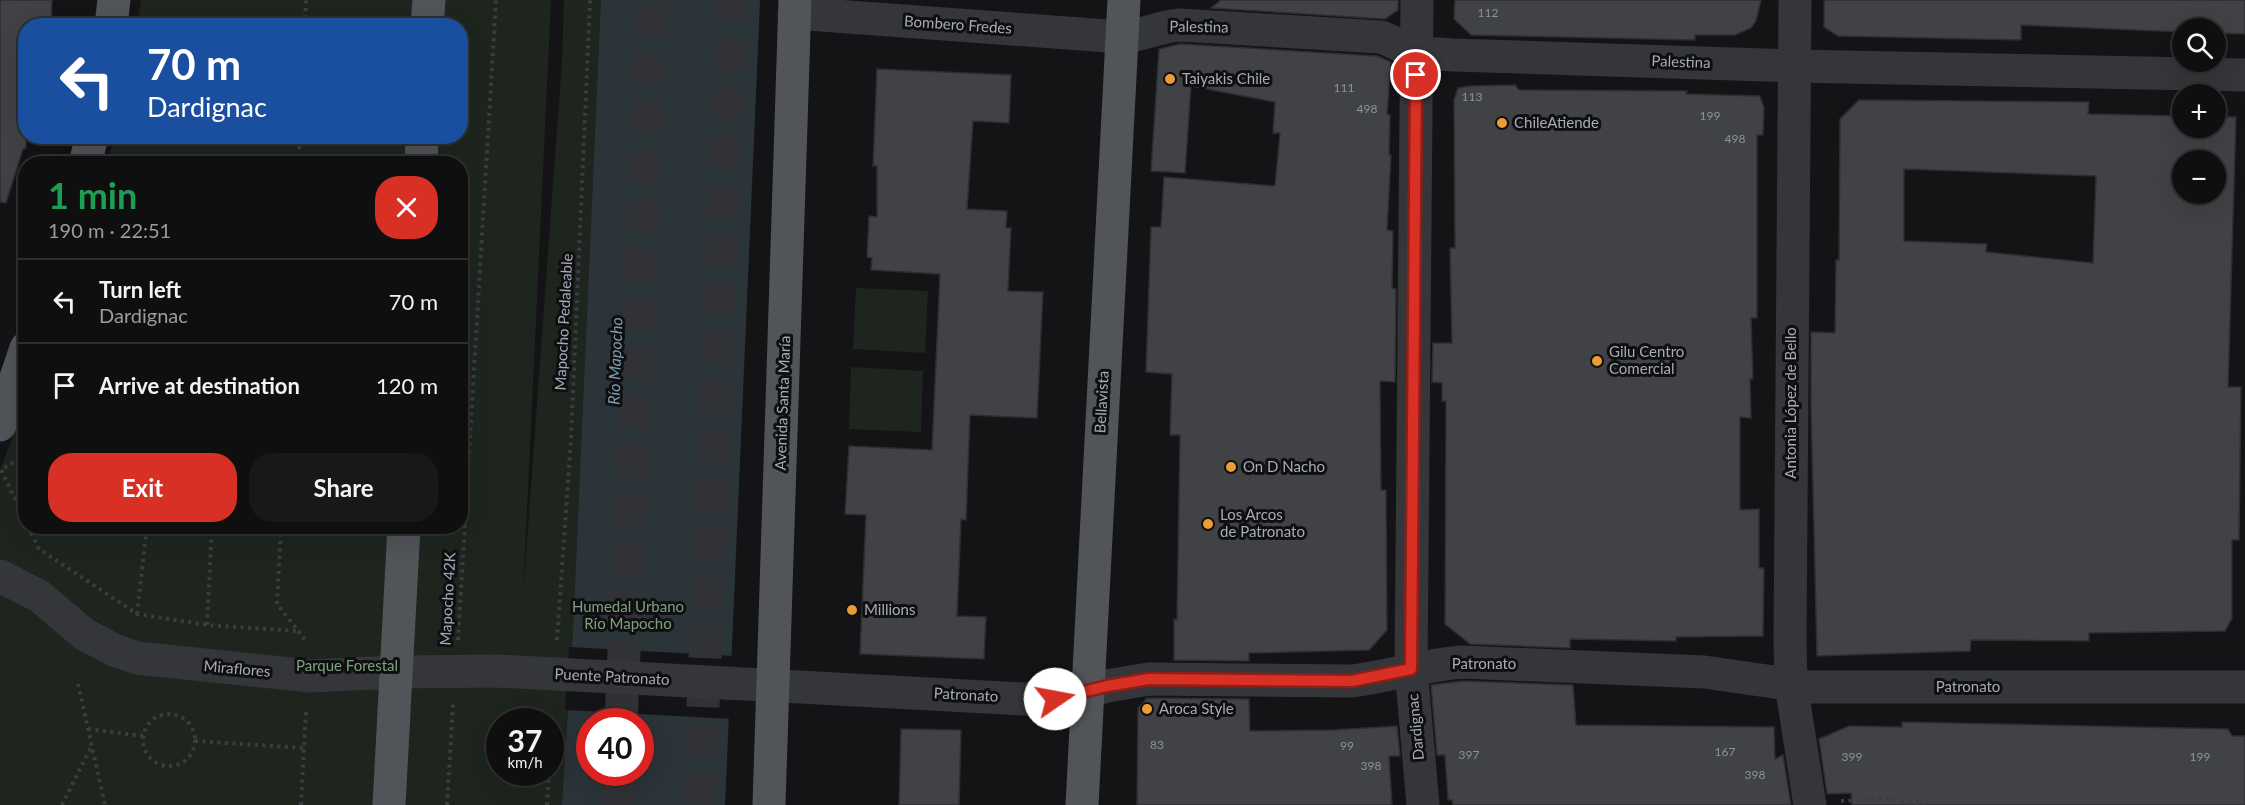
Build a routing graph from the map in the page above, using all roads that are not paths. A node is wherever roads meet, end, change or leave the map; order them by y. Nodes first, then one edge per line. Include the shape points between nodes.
1 (114, 0) edge
2 (429, 0) edge
3 (1124, 0) edge
4 (1417, 0) edge
5 (1795, 0) edge
6 (795, 6) edge
7 (112, 18) edge
8 (428, 18) edge
9 (1122, 36) junction
10 (1416, 52) junction
11 (1793, 66) junction
12 (2245, 75) edge
13 (18, 372) edge
14 (0, 425) edge
15 (404, 534) edge
16 (0, 576) edge
17 (1411, 669) junction
18 (497, 671) joint
19 (397, 672) junction
20 (726, 683) joint
21 (1791, 684) junction
22 (774, 685) junction
23 (2245, 687) edge
24 (1087, 692) junction
25 (1810, 803) edge
26 (389, 805) edge
27 (769, 805) edge
28 (1082, 805) edge
29 (1423, 805) edge

1 - 7 main road
2 - 8 main road
3 - 9 main road, Bellavista
4 - 10 street, Dardignac
5 - 11 street, Antonia López de Bello
6 - 9 street, Bombero Fredes
6 - 22 main road, Avenida Santa María
9 - 10 street, Palestina via 1180,25 1380,37
9 - 24 main road, Bellavista
10 - 11 street, Palestina
10 - 17 street, Dardignac
11 - 12 street, Palestina
11 - 21 street, Antonia López de Bello
13 - 14 main road
15 - 19 main road
16 - 19 street, Miraflores via 39,596 84,634 137,658 310,676
17 - 21 street, Patronato via 1462,662 1586,666 1728,674
17 - 24 street, Patronato via 1352,681 1149,679
17 - 29 street, Dardignac
18 - 19 street, Miraflores
18 - 20 street, Puente Patronato, bridge
19 - 26 main road
20 - 22 street, Patronato
21 - 23 street, Patronato
21 - 25 street, Antonia López de Bello
22 - 24 street, Patronato via 1043,700
22 - 27 main road, Avenida Santa María
24 - 28 main road, Bellavista

